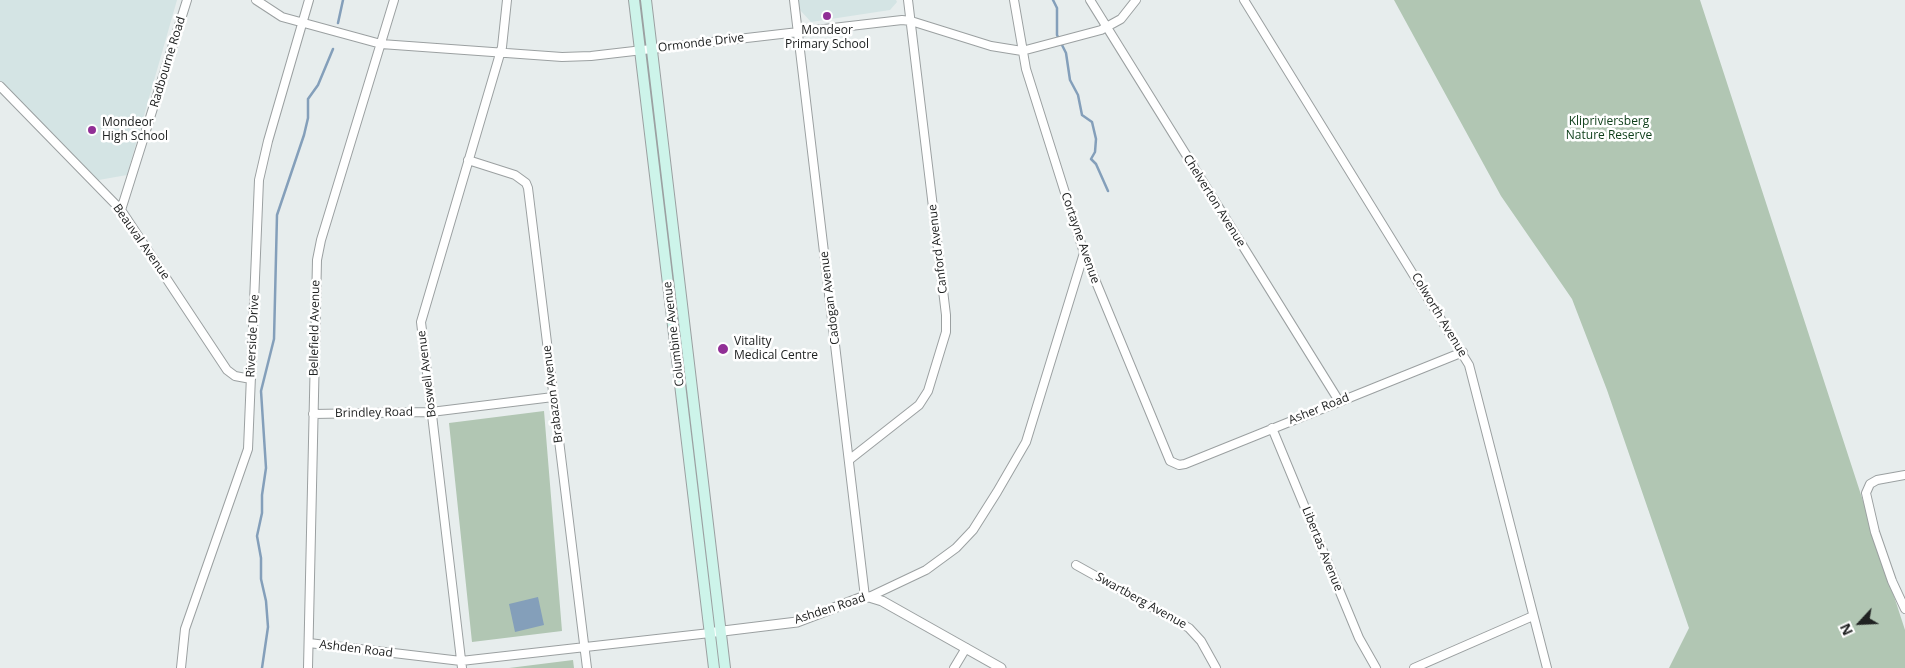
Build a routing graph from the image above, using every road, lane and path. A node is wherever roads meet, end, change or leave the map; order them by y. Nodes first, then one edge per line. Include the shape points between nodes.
1 (187, 0) edge
2 (256, 0) edge
3 (309, 0) edge
4 (394, 0) edge
5 (507, 0) edge
6 (634, 0) edge
7 (646, 0) edge
8 (794, 0) edge
9 (908, 0) edge
10 (1014, 0) edge
11 (1090, 0) edge
12 (1136, 0) edge
13 (1244, 0) edge
14 (911, 21) junction
15 (301, 24) junction
16 (1107, 27) junction
17 (798, 32) junction
18 (381, 44) junction
19 (652, 48) junction
20 (640, 50) junction
21 (1022, 51) junction
22 (501, 53) junction
23 (0, 86) edge
24 (468, 160) junction
25 (658, 198) junction
26 (669, 198) junction
27 (121, 210) junction
28 (1084, 253) junction
29 (675, 341) junction
30 (686, 342) junction
31 (1463, 352) junction
32 (251, 379) junction
33 (553, 397) junction
34 (1339, 401) junction
35 (431, 412) junction
36 (313, 414) junction
37 (1272, 428) junction
38 (849, 460) junction
39 (1176, 464) joint
40 (1905, 475) edge
41 (703, 485) junction
42 (692, 487) junction
43 (1076, 565) dead end
44 (867, 597) junction
45 (1905, 609) edge
46 (1533, 616) junction
47 (721, 631) junction
48 (710, 633) junction
49 (309, 643) junction
50 (584, 646) junction
51 (966, 648) junction
52 (461, 665) edge
53 (181, 668) edge
54 (308, 668) edge
55 (587, 668) edge
56 (714, 668) edge
57 (725, 668) edge
58 (954, 668) edge
59 (1001, 668) edge
60 (1216, 668) edge
61 (1376, 668) edge
62 (1414, 668) edge
63 (1547, 668) edge

1 - 27 street, Radbourne Road
2 - 15 street, Ormonde Drive via 275,14
3 - 15 street, Riverside Drive
4 - 18 street, Bellefield Avenue
5 - 22 street, Boswell Avenue
6 - 20 main road, Columbine Avenue
7 - 19 main road, Columbine Avenue
8 - 17 street, Cadogan Avenue
9 - 14 street, Canford Avenue
10 - 21 street, Cortayne Avenue
11 - 16 street, Chelverton Avenue
12 - 16 street, Ormonde Drive via 1121,19
13 - 31 street, Colworth Avenue
14 - 17 street, Ormonde Drive via 883,21
14 - 21 street, Ormonde Drive via 991,46
14 - 38 street, Canford Avenue via 946,332 928,391 919,405
15 - 18 street, Ormonde Drive
15 - 32 street, Riverside Drive via 264,154 260,180
16 - 21 street, Ormonde Drive
16 - 34 street, Chelverton Avenue
17 - 19 street, Ormonde Drive
17 - 38 street, Cadogan Avenue
18 - 22 street, Ormonde Drive
18 - 36 street, Bellefield Avenue via 318,250
19 - 20 street, Ormonde Drive
19 - 26 main road, Columbine Avenue
20 - 22 street, Ormonde Drive via 575,57
20 - 25 main road, Columbine Avenue
21 - 28 street, Cortayne Avenue
22 - 24 street, Boswell Avenue
23 - 27 street, Beauval Avenue
24 - 33 street, Brabazon Avenue via 514,175 528,188
24 - 35 street, Boswell Avenue via 422,313 421,331
25 - 26 main road
25 - 29 main road, Columbine Avenue
26 - 30 main road, Columbine Avenue
27 - 32 street, Beauval Avenue via 227,370 235,376
28 - 39 street, Cortayne Avenue via 1164,452
28 - 44 street, Ashden Road via 1026,442 997,492 956,548 926,570
29 - 30 main road
29 - 42 main road, Columbine Avenue
30 - 41 main road, Columbine Avenue
31 - 34 street, Asher Road
31 - 46 street, Colworth Avenue via 1474,381
32 - 53 street, Riverside Drive via 248,449 185,629
33 - 35 street, Brindley Road
33 - 50 street, Brabazon Avenue
34 - 37 street, Asher Road
35 - 36 street, Brindley Road
35 - 52 street, Boswell Avenue
36 - 49 street, Bellefield Avenue
37 - 39 street, Asher Road via 1186,464
37 - 61 street, Libertas Avenue via 1359,638
38 - 44 street, Cadogan Avenue
40 - 45 street via 1877,480 1866,492 1875,532
41 - 42 main road
41 - 47 main road, Columbine Avenue
42 - 48 main road, Columbine Avenue
43 - 60 street, Swartberg Avenue via 1189,628 1201,641
44 - 47 street, Ashden Road via 797,622
44 - 51 street via 882,601
46 - 62 street
46 - 63 street, Colworth Avenue
47 - 48 street, Ashden Road
47 - 57 main road, Columbine Avenue
48 - 50 street, Ashden Road
48 - 56 main road, Columbine Avenue
49 - 52 street, Ashden Road
49 - 54 street, Bellefield Avenue
50 - 52 street, Ashden Road
50 - 55 street, Brabazon Avenue
51 - 58 street
51 - 59 street

